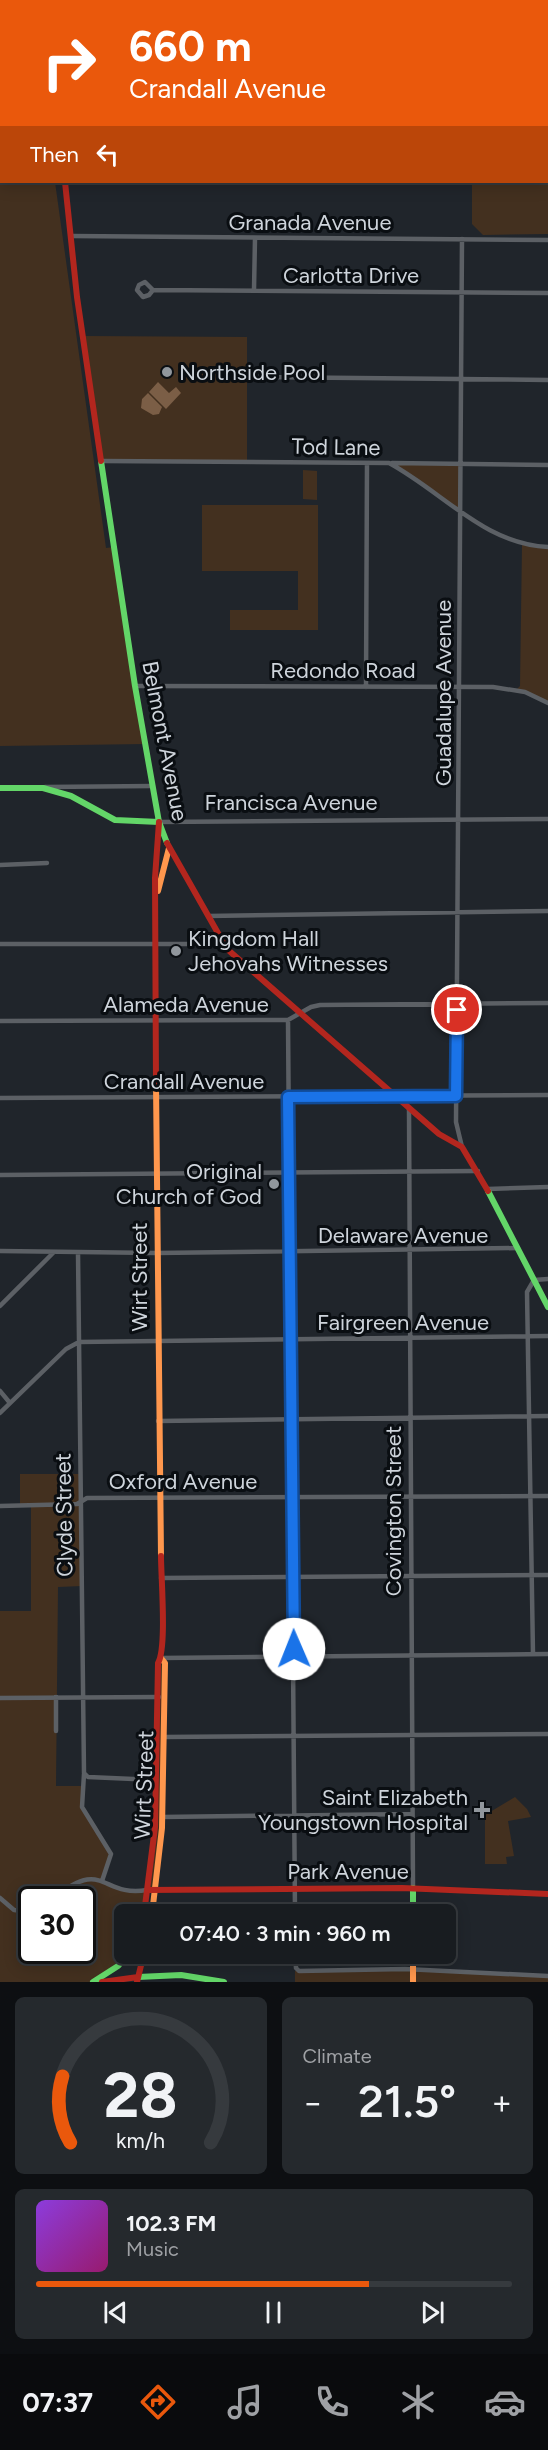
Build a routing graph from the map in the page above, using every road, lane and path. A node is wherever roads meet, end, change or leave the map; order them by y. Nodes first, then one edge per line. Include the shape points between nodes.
1 (65, 183) edge
2 (71, 236) junction
3 (255, 238) junction
4 (462, 239) junction
5 (548, 240) edge
6 (153, 290) dead end
7 (254, 290) junction
8 (462, 292) junction
9 (548, 293) edge
10 (255, 377) dead end
11 (461, 379) junction
12 (548, 380) edge
13 (101, 461) junction
14 (368, 463) junction
15 (389, 463) junction
16 (461, 464) junction
17 (548, 465) edge
18 (461, 512) junction
19 (548, 547) edge
20 (135, 686) junction
21 (366, 687) junction
22 (459, 687) junction
23 (548, 703) edge
24 (153, 786) junction
25 (0, 788) edge
26 (43, 788) junction
27 (548, 819) edge
28 (459, 820) junction
29 (159, 822) junction
30 (169, 848) junction
31 (47, 863) dead end
32 (0, 865) edge
33 (157, 895) junction
34 (548, 911) edge
35 (458, 912) junction
36 (208, 916) junction
37 (221, 942) junction
38 (0, 944) edge
39 (156, 945) junction
40 (548, 1003) edge
41 (457, 1004) junction
42 (300, 1012) junction
43 (288, 1020) junction
44 (0, 1021) edge
45 (156, 1022) junction
46 (548, 1095) edge
47 (395, 1096) junction
48 (456, 1096) junction
49 (288, 1097) junction
50 (0, 1098) edge
51 (157, 1098) junction
52 (409, 1108) junction
53 (462, 1147) junction
54 (478, 1171) junction
55 (408, 1173) junction
56 (289, 1174) junction
57 (0, 1175) edge
58 (156, 1175) junction
59 (548, 1187) edge
60 (488, 1189) junction
61 (518, 1248) junction
62 (0, 1251) edge
63 (409, 1251) junction
64 (53, 1252) junction
65 (290, 1252) junction
66 (78, 1253) junction
67 (157, 1253) junction
68 (534, 1280) junction
69 (548, 1280) edge
70 (0, 1306) edge
71 (548, 1307) edge
72 (548, 1336) edge
73 (529, 1337) junction
74 (410, 1338) junction
75 (291, 1339) junction
76 (158, 1341) junction
77 (79, 1342) junction
78 (0, 1391) edge
79 (10, 1403) junction
80 (0, 1413) edge
81 (548, 1416) edge
82 (531, 1417) junction
83 (410, 1418) junction
84 (291, 1419) junction
85 (158, 1421) junction
86 (531, 1496) junction
87 (548, 1496) edge
88 (411, 1497) junction
89 (160, 1498) junction
90 (292, 1498) junction
91 (81, 1501) junction
92 (0, 1506) edge
93 (532, 1575) junction
94 (548, 1575) edge
95 (293, 1576) junction
96 (412, 1576) junction
97 (161, 1578) junction
98 (533, 1654) junction
99 (548, 1654) edge
100 (412, 1656) junction
101 (294, 1657) junction
102 (161, 1658) junction
103 (56, 1697) junction
104 (83, 1697) junction
105 (161, 1697) junction
106 (0, 1698) edge
107 (56, 1731) dead end
108 (548, 1734) edge
109 (412, 1735) junction
110 (294, 1736) junction
111 (164, 1737) junction
112 (85, 1774) junction
113 (156, 1780) junction
114 (412, 1814) junction
115 (294, 1815) junction
116 (162, 1816) junction
117 (102, 1881) junction
118 (70, 1886) edge
119 (412, 1888) junction
120 (295, 1889) junction
121 (147, 1890) junction
122 (155, 1890) junction
123 (548, 1894) edge
124 (0, 1898) edge
125 (145, 1904) edge
126 (153, 1904) edge
127 (295, 1904) edge
128 (413, 1904) edge
129 (18, 1910) edge
130 (120, 1964) edge
131 (141, 1964) edge
132 (297, 1964) edge
133 (413, 1964) edge
134 (413, 1970) junction
135 (548, 1976) edge
136 (137, 1979) edge
137 (93, 1982) edge
138 (102, 1982) edge
139 (224, 1982) edge
140 (413, 1982) edge

1 - 2 main road, Belmont Avenue
2 - 3 street, Granada Avenue
2 - 13 main road, Belmont Avenue
3 - 4 street, Granada Avenue
3 - 7 street
4 - 5 street, Granada Avenue
4 - 8 street, Guadalupe Avenue
6 - 7 street, Carlotta Drive
7 - 8 street, Carlotta Drive
8 - 9 street, Carlotta Drive
8 - 11 street, Guadalupe Avenue
10 - 11 street
11 - 12 street
11 - 16 street, Guadalupe Avenue
13 - 14 street, Tod Lane
13 - 20 main road, Belmont Avenue
14 - 15 street, Tod Lane
14 - 21 street
15 - 16 street
15 - 18 street, Tod Lane
16 - 17 street
16 - 18 street, Guadalupe Avenue
18 - 19 street, Tod Lane via 498,536
18 - 22 street, Guadalupe Avenue
20 - 21 street, Redondo Road
20 - 24 main road, Belmont Avenue
21 - 22 street, Redondo Road
22 - 23 street, Redondo Road via 516,690
22 - 28 street, Guadalupe Avenue
24 - 26 street
24 - 29 main road, Belmont Avenue
25 - 26 main road, Francisca Avenue
26 - 29 main road, Francisca Avenue via 70,796 115,820
27 - 28 street, Francisca Avenue
28 - 29 street, Francisca Avenue
28 - 35 street, Guadalupe Avenue
29 - 30 main road, Belmont Avenue
29 - 33 main road, Wirt Street via 154,878
30 - 33 main road, Wirt Street
30 - 36 main road, Belmont Avenue
31 - 32 street
33 - 39 main road, Wirt Street
34 - 35 street
35 - 36 street
35 - 41 street, Guadalupe Avenue
36 - 37 main road, Belmont Avenue
37 - 39 street
37 - 42 main road, Belmont Avenue
38 - 39 street
39 - 45 main road, Wirt Street
40 - 41 street, Alameda Avenue
41 - 42 street, Alameda Avenue via 320,1005
41 - 48 street, Guadalupe Avenue
42 - 43 street, Alameda Avenue
42 - 47 main road, Belmont Avenue
43 - 45 street, Alameda Avenue
43 - 49 street
44 - 45 street, Alameda Avenue
45 - 51 main road, Wirt Street
46 - 48 street, Crandall Avenue
47 - 48 street, Crandall Avenue
47 - 49 street, Crandall Avenue
47 - 52 main road, Belmont Avenue
48 - 53 street, Guadalupe Avenue via 456,1122
49 - 51 street, Crandall Avenue
49 - 56 street
50 - 51 street, Crandall Avenue
51 - 58 main road, Wirt Street
52 - 53 main road, Belmont Avenue via 439,1134
52 - 55 street, Covington Street
53 - 54 main road, Belmont Avenue
54 - 55 street
54 - 60 main road, Belmont Avenue
55 - 56 street
55 - 63 street, Covington Street
56 - 58 street
56 - 65 street
57 - 58 street
58 - 67 main road, Wirt Street
59 - 60 street
60 - 61 main road, Belmont Avenue
61 - 63 street, Delaware Avenue
61 - 68 main road, Belmont Avenue
62 - 64 street, Delaware Avenue
63 - 65 street, Delaware Avenue
63 - 74 street, Covington Street
64 - 66 street, Delaware Avenue
64 - 70 street
65 - 67 street, Delaware Avenue
65 - 75 street
66 - 67 street, Delaware Avenue
66 - 77 street, Clyde Street
67 - 76 main road, Wirt Street
68 - 69 street
68 - 71 main road, Belmont Avenue
68 - 73 street via 527,1292
72 - 73 street, Fairgreen Avenue
73 - 74 street, Fairgreen Avenue
73 - 82 street
74 - 75 street, Fairgreen Avenue
74 - 83 street, Covington Street
75 - 76 street, Fairgreen Avenue
75 - 84 street
76 - 77 street, Fairgreen Avenue
76 - 85 main road, Wirt Street
77 - 79 street via 66,1349
77 - 91 street, Clyde Street
78 - 79 street
79 - 80 street
81 - 82 street
82 - 83 street
82 - 86 street
83 - 84 street
83 - 88 street, Covington Street
84 - 85 street
84 - 90 street
85 - 89 main road, Wirt Street
86 - 87 street, Oxford Avenue
86 - 88 street, Oxford Avenue
86 - 93 street
88 - 90 street, Oxford Avenue
88 - 96 street, Covington Street
89 - 90 street, Oxford Avenue
89 - 91 street, Oxford Avenue
89 - 97 main road, Wirt Street
90 - 95 street
91 - 92 street, Oxford Avenue
91 - 104 street, Clyde Street
93 - 94 street
93 - 96 street
93 - 98 street
95 - 96 street
95 - 97 street
95 - 101 street
96 - 100 street, Covington Street
97 - 102 main road, Wirt Street
98 - 99 street
98 - 100 street
100 - 101 street
100 - 109 street, Covington Street
101 - 102 street
101 - 110 street
102 - 105 main road, Wirt Street via 165,1663
103 - 104 street
103 - 106 street
103 - 107 street
104 - 105 street
104 - 112 street, Clyde Street
105 - 111 main road, Wirt Street
105 - 113 main road, Wirt Street
108 - 109 street
109 - 110 street
109 - 114 street, Covington Street
110 - 111 street
110 - 115 street
111 - 116 main road, Wirt Street
112 - 113 street
112 - 117 street, Clyde Street via 81,1807 111,1854
113 - 121 main road, Wirt Street
114 - 115 street
114 - 119 street, Covington Street
115 - 116 street
115 - 120 street
116 - 122 main road, Wirt Street
117 - 118 street via 90,1878
117 - 121 street via 131,1892
119 - 120 main road, Park Avenue
119 - 123 main road, Park Avenue
119 - 128 main road, Covington Street
120 - 122 main road, Park Avenue
120 - 127 street
121 - 122 main road, Park Avenue
121 - 125 main road, Wirt Street
122 - 126 main road, Wirt Street
124 - 129 street
130 - 137 main road
131 - 136 main road
132 - 134 street via 298,1970
133 - 134 main road
134 - 135 street
134 - 140 main road
136 - 138 main road
136 - 139 main road via 181,1975

